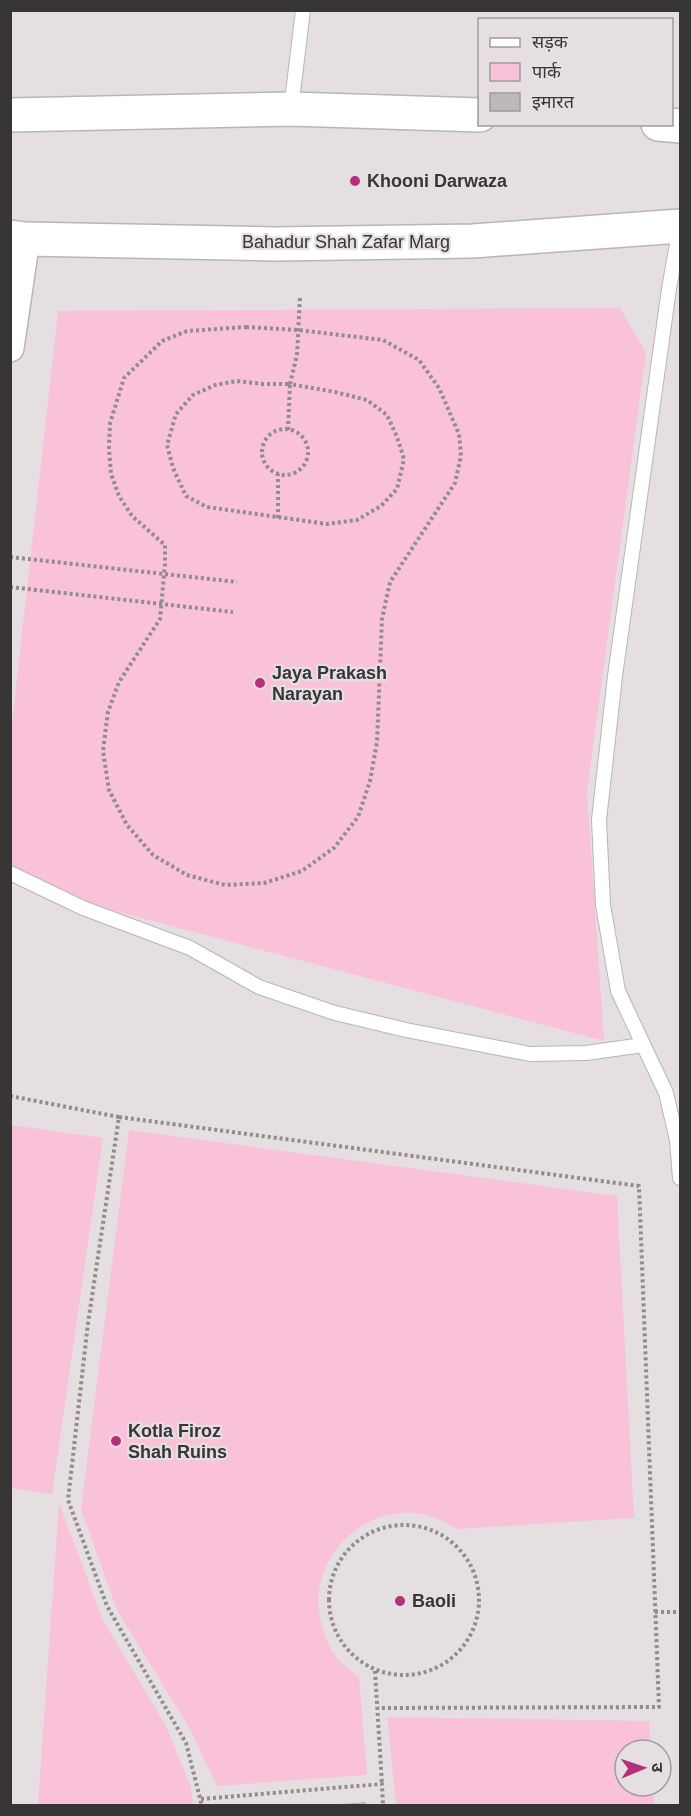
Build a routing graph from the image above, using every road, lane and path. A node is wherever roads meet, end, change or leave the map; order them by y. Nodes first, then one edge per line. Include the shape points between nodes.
1 (303, 10) edge
2 (291, 109) junction
3 (10, 115) edge
4 (478, 115) edge
5 (680, 226) edge
6 (18, 238) edge
7 (300, 296) dead end
8 (298, 330) junction
9 (10, 348) edge
10 (291, 384) junction
11 (288, 430) junction
12 (278, 474) junction
13 (278, 518) junction
14 (10, 557) edge
15 (164, 574) junction
16 (237, 582) dead end
17 (10, 587) edge
18 (162, 603) junction
19 (233, 612) dead end
20 (10, 873) edge
21 (643, 1045) junction
22 (10, 1096) edge
23 (119, 1118) junction
24 (681, 1178) edge
25 (655, 1612) junction
26 (681, 1612) edge
27 (375, 1671) junction
28 (378, 1708) junction
29 (382, 1784) junction
30 (201, 1798) junction
31 (202, 1806) edge
32 (383, 1806) edge

1 - 2 lane
2 - 3 main road
2 - 4 main road
5 - 6 main road, Bahadur Shah Zafar Marg via 473,241 276,244
5 - 21 lane via 618,653 599,820 603,905 618,991
6 - 9 street
7 - 8 path
8 - 10 path
8 - 15 path via 246,327 187,331 162,341 124,378 110,423 111,474 132,516 165,545
8 - 18 path via 384,340 419,360 439,388 459,434 461,456 455,483 390,582 382,619 377,742 358,817 334,849 302,871 264,884 225,885 187,875 153,855 127,825 109,790 103,751 108,712 119,682 160,619
10 - 11 path
10 - 13 path via 237,381 193,395 176,414 167,445 172,468 186,496 207,507
10 - 13 path via 367,400 387,415 404,459 397,489 381,506 357,520 327,524
11 - 12 path via 273,432 264,444 266,466
11 - 12 path via 306,442 308,457 300,470
12 - 13 path
14 - 15 path
15 - 16 path
15 - 18 path
17 - 18 path
18 - 19 path
20 - 21 lane via 83,908 190,948 259,987 335,1012 530,1054 586,1053
21 - 24 lane via 666,1093
22 - 23 path
23 - 25 path via 639,1186
23 - 30 path via 88,1323 68,1500 107,1606 186,1743
25 - 26 path
25 - 28 path via 658,1707
27 - 27 path via 341,1642 331,1621 328,1599 332,1576 342,1556 358,1539 378,1528 424,1526 445,1536 474,1569 479,1591 478,1614 471,1635 458,1653 440,1667 420,1675 397,1676
27 - 28 path
28 - 29 path
29 - 30 path
29 - 32 path
30 - 31 path

